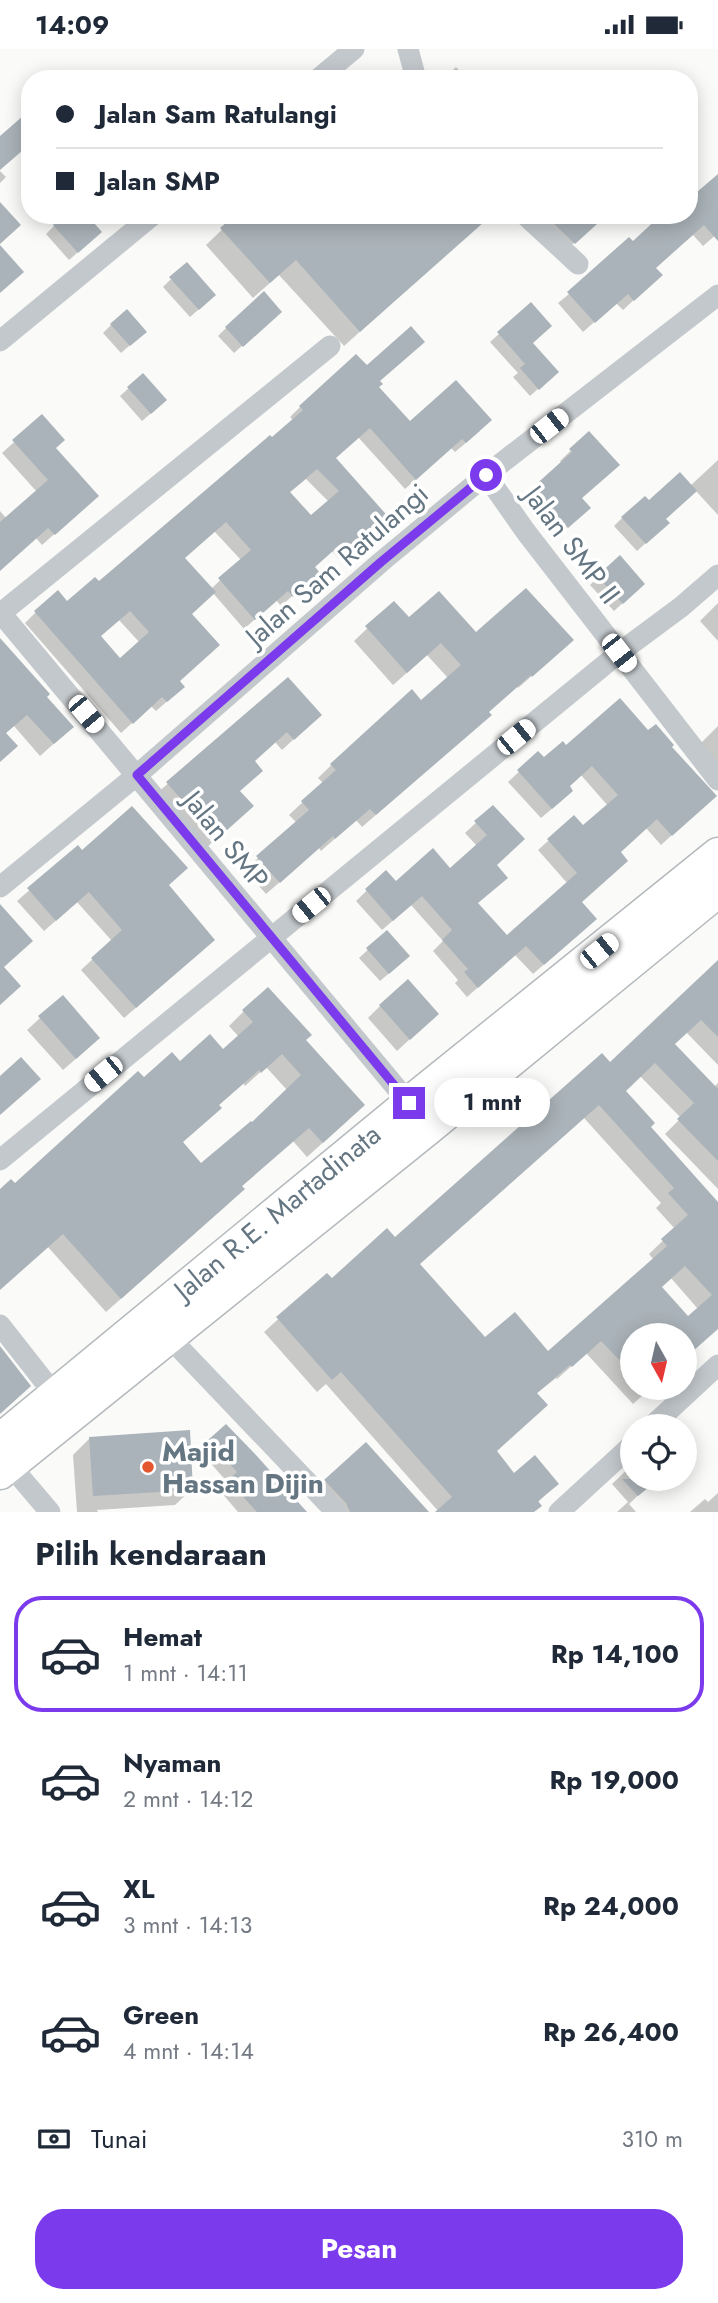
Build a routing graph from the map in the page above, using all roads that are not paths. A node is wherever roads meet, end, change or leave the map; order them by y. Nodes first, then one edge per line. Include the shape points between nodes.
1 (354, 49) edge
2 (408, 49) edge
3 (329, 70) edge
4 (414, 70) edge
5 (142, 224) edge
6 (535, 224) edge
7 (578, 264) dead end
8 (718, 295) edge
9 (0, 341) edge
10 (330, 346) dead end
11 (486, 475) junction
12 (718, 575) edge
13 (0, 612) edge
14 (619, 653) junction
15 (137, 775) junction
16 (718, 780) edge
17 (718, 854) edge
18 (0, 887) edge
19 (718, 891) edge
20 (270, 938) junction
21 (409, 1103) junction
22 (0, 1160) edge
23 (0, 1325) edge
24 (168, 1336) junction
25 (718, 1365) edge
26 (55, 1395) junction
27 (665, 1414) edge
28 (620, 1456) edge
29 (4, 1459) edge
30 (50, 1512) edge
31 (336, 1512) edge
32 (559, 1512) edge

1 - 3 street
2 - 4 street
5 - 9 street
6 - 7 street
8 - 11 street, Jalan Sam Ratulangi
10 - 13 street
11 - 14 street, Jalan SMP II
11 - 15 street, Jalan Sam Ratulangi
12 - 14 street
13 - 15 street, Jalan SMP
14 - 16 street, Jalan SMP II
14 - 20 street
15 - 18 street, Jalan Sam Ratulangi
15 - 20 street, Jalan SMP
17 - 21 highway, Jalan R.E. Martadinata
19 - 24 highway, Jalan R.E. Martadinata
20 - 21 street, Jalan SMP
20 - 22 street
21 - 26 highway, Jalan R.E. Martadinata
23 - 26 street
24 - 29 highway, Jalan R.E. Martadinata
24 - 31 street
25 - 27 street
26 - 29 highway, Jalan R.E. Martadinata
28 - 32 street
29 - 30 street

